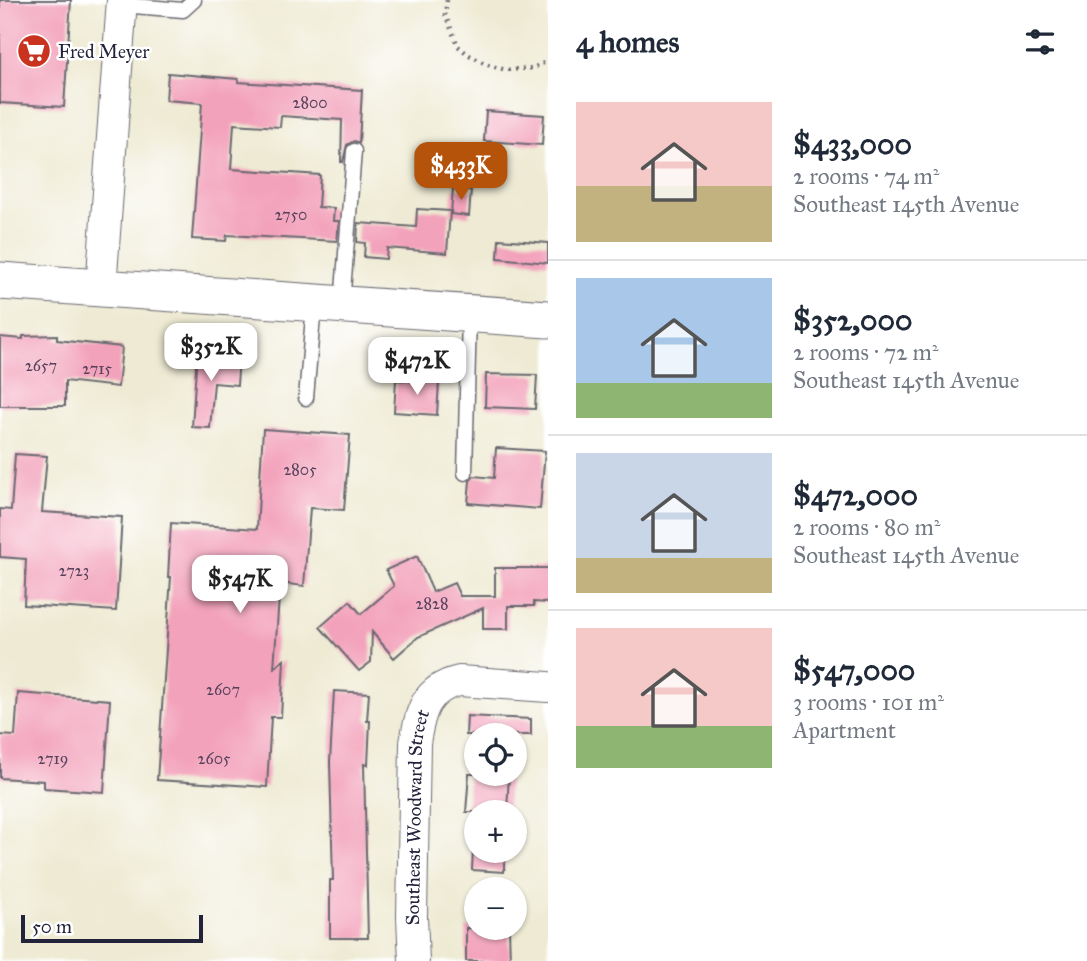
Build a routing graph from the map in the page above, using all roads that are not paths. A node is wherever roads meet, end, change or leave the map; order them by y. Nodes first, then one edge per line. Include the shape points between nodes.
1 (194, 0) edge
2 (122, 3) edge
3 (354, 151) dead end
4 (0, 281) edge
5 (101, 288) junction
6 (328, 305) junction
7 (469, 314) junction
8 (548, 319) edge
9 (306, 398) dead end
10 (465, 473) dead end
11 (548, 687) edge
12 (414, 961) edge

1 - 2 lane via 183,10
2 - 5 street
3 - 6 lane
4 - 5 street
5 - 6 street
6 - 7 street
6 - 9 lane
7 - 8 street
7 - 10 lane
11 - 12 street, Southeast Woodward Street via 458,681 436,690 426,703 415,743

